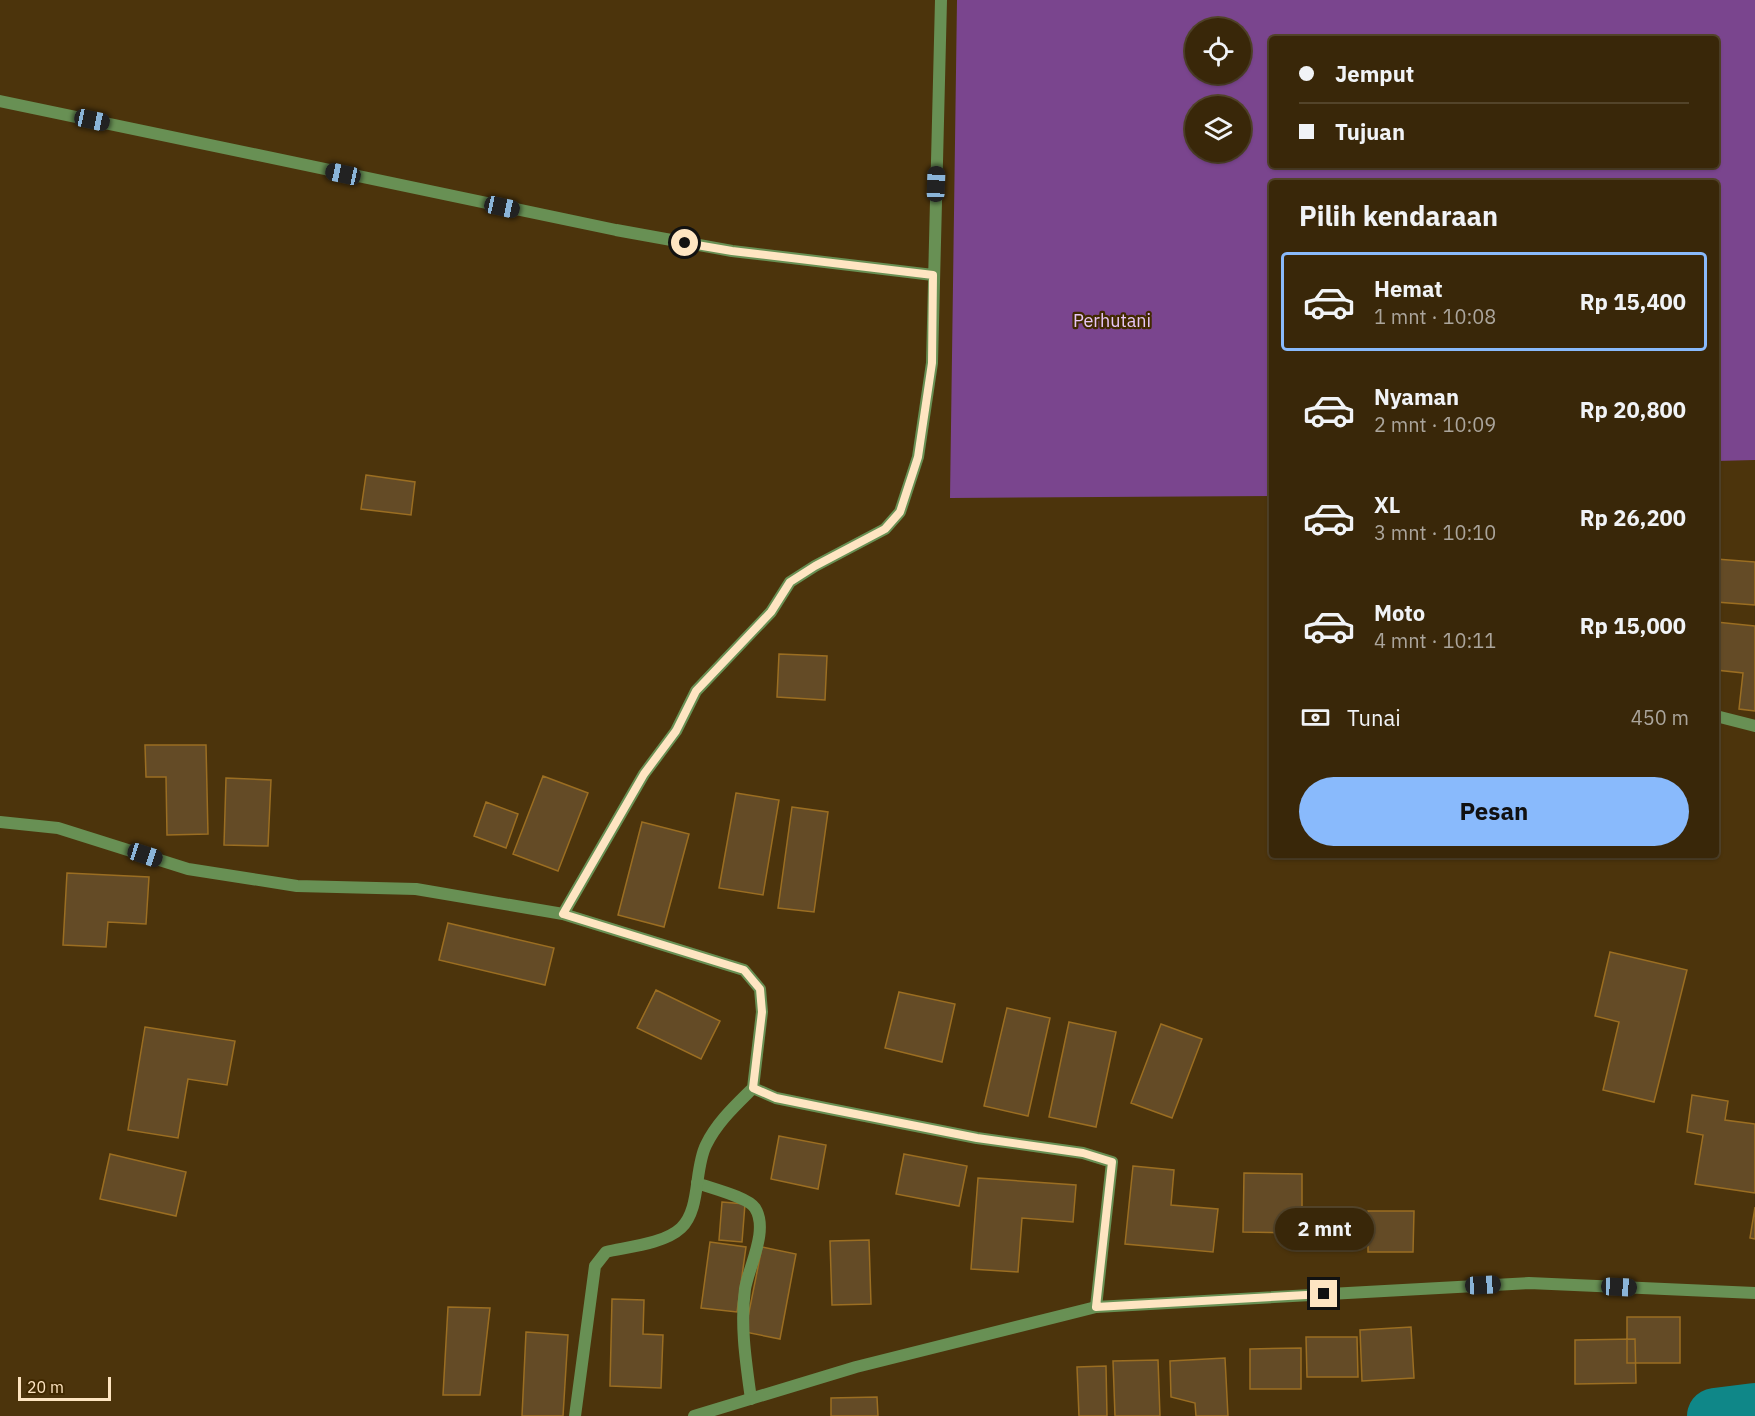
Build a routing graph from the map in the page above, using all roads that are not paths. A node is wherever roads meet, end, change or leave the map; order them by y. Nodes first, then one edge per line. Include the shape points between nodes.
1 (941, 0) edge
2 (0, 101) edge
3 (933, 275) junction
4 (1719, 717) edge
5 (1755, 726) edge
6 (0, 822) edge
7 (563, 914) junction
8 (753, 1088) junction
9 (697, 1183) junction
10 (1755, 1293) edge
11 (1096, 1307) junction
12 (751, 1399) junction
13 (575, 1416) edge
14 (694, 1416) edge

1 - 3 street
2 - 3 street via 615,230 732,251
3 - 7 street via 932,363 918,457 900,512 885,529 790,582 771,612 696,691 676,731 644,774
4 - 5 street
6 - 7 street via 58,828 188,869 297,886 416,889
7 - 8 street via 744,970 760,989 762,1012
8 - 9 street via 726,1115 705,1146
8 - 11 street via 776,1098 977,1138 1083,1153 1112,1162
9 - 12 street via 749,1202 756,1209 759,1236 745,1289 743,1342
9 - 13 street via 689,1216 680,1229 598,1258
10 - 11 street via 1529,1283
11 - 12 street via 856,1367
12 - 14 street

